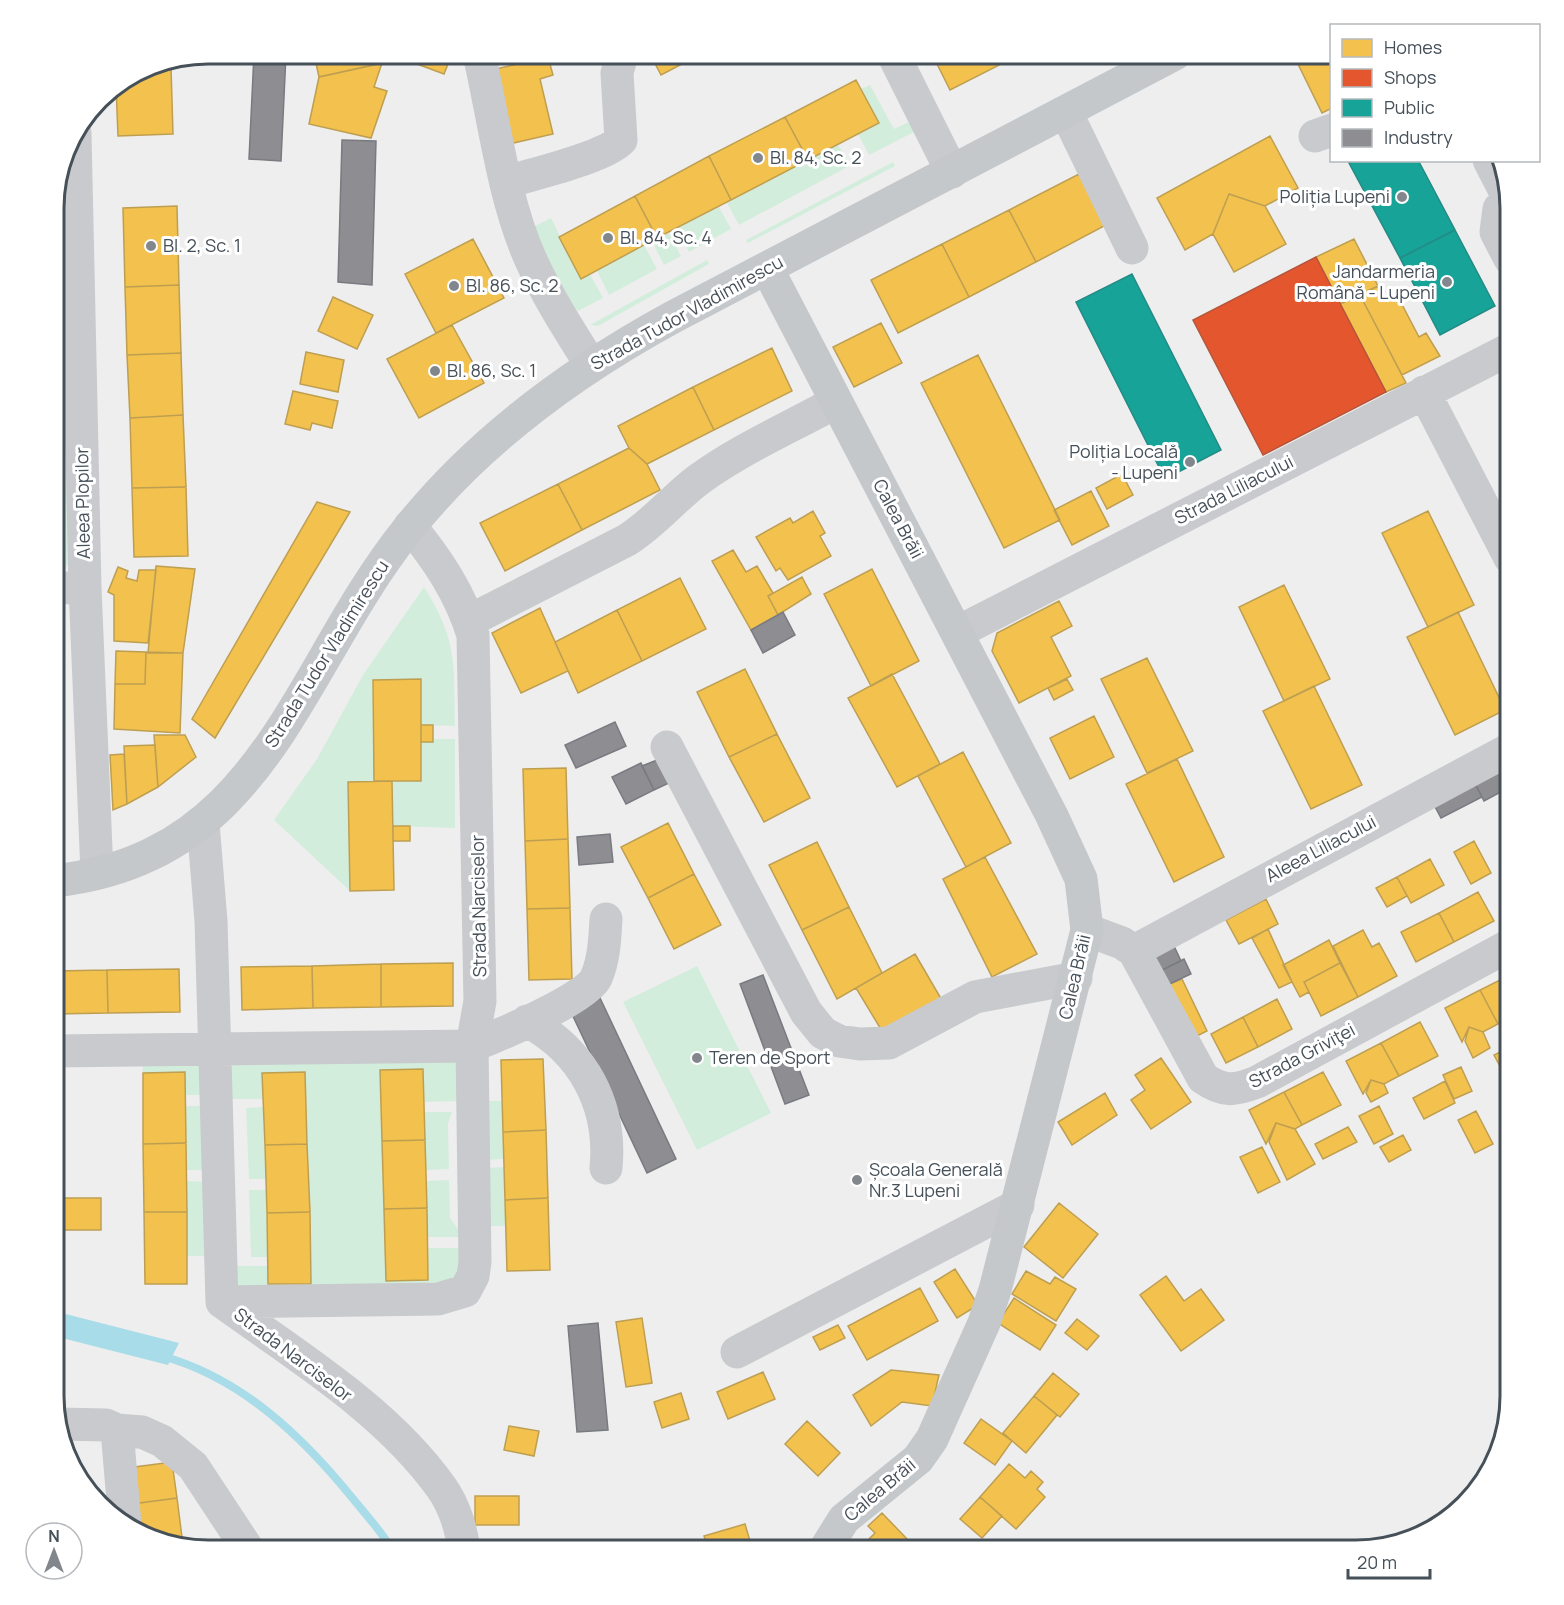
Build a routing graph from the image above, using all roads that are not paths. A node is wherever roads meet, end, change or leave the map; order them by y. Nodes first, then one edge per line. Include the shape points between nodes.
1 (481, 65) edge
2 (619, 65) edge
3 (898, 65) edge
4 (1154, 65) edge
5 (1066, 112) junction
6 (75, 154) edge
7 (952, 172) junction
8 (507, 182) junction
9 (1500, 208) edge
10 (1500, 240) edge
11 (1132, 248) dead end
12 (767, 268) junction
13 (1500, 354) edge
14 (591, 365) junction
15 (1424, 392) junction
16 (836, 402) junction
17 (410, 526) junction
18 (1500, 539) edge
19 (70, 587) edge
20 (469, 621) junction
21 (958, 632) junction
22 (667, 747) dead end
23 (1500, 754) edge
24 (203, 823) junction
25 (97, 873) junction
26 (64, 880) edge
27 (606, 919) dead end
28 (1087, 930) junction
29 (1500, 950) edge
30 (1134, 951) junction
31 (1076, 978) junction
32 (527, 1021) junction
33 (472, 1046) junction
34 (215, 1051) junction
35 (64, 1052) edge
36 (606, 1168) dead end
37 (1018, 1205) junction
38 (222, 1302) junction
39 (737, 1352) dead end
40 (67, 1424) edge
41 (117, 1430) junction
42 (124, 1513) edge
43 (242, 1540) edge
44 (463, 1540) edge
45 (831, 1540) edge

1 - 8 street
2 - 8 street via 621,140 579,160
3 - 7 street
4 - 5 main road, Strada Tudor Vladimirescu
5 - 7 main road, Strada Tudor Vladimirescu
5 - 11 street
6 - 19 street, Aleea Plopilor
7 - 12 main road, Strada Tudor Vladimirescu
8 - 14 street via 529,256 550,299
9 - 10 street via 1496,232
12 - 14 main road, Strada Tudor Vladimirescu
12 - 16 main road, Calea Brăii
13 - 15 street, Strada Liliacului
14 - 17 main road, Strada Tudor Vladimirescu via 496,439
15 - 18 street
15 - 21 street, Strada Liliacului
16 - 20 street via 697,481 651,524 627,540
16 - 21 main road, Calea Brăii
17 - 20 street, Strada Narciselor via 439,561
17 - 24 main road, Strada Tudor Vladimirescu via 373,577 273,744 248,779
19 - 25 street, Aleea Plopilor
20 - 33 street, Strada Narciselor via 475,663 480,1001
21 - 28 main road, Calea Brăii via 1081,879
22 - 31 street via 806,1012 823,1033 839,1041 889,1043 975,997
23 - 30 street, Aleea Liliacului
24 - 25 main road, Strada Tudor Vladimirescu via 156,852
24 - 34 street, Strada Narciselor
25 - 26 main road, Strada Tudor Vladimirescu
27 - 32 street via 596,979 586,990
28 - 30 street
28 - 31 main road, Calea Brăii
29 - 30 street, Strada Griviţei via 1257,1082 1228,1091 1203,1078
31 - 37 main road, Calea Brăii
32 - 33 street
32 - 36 street via 563,1046 587,1075 606,1131
33 - 34 street
33 - 38 street, Strada Narciselor via 475,1262 465,1291 438,1299
34 - 35 street
34 - 38 street, Strada Narciselor
37 - 39 street
37 - 45 main road, Calea Brăii via 984,1323 932,1439 918,1459 844,1520
38 - 44 street, Strada Narciselor via 375,1416 442,1488
40 - 41 street via 93,1423
41 - 42 street
41 - 43 street via 142,1432 162,1441 193,1466

